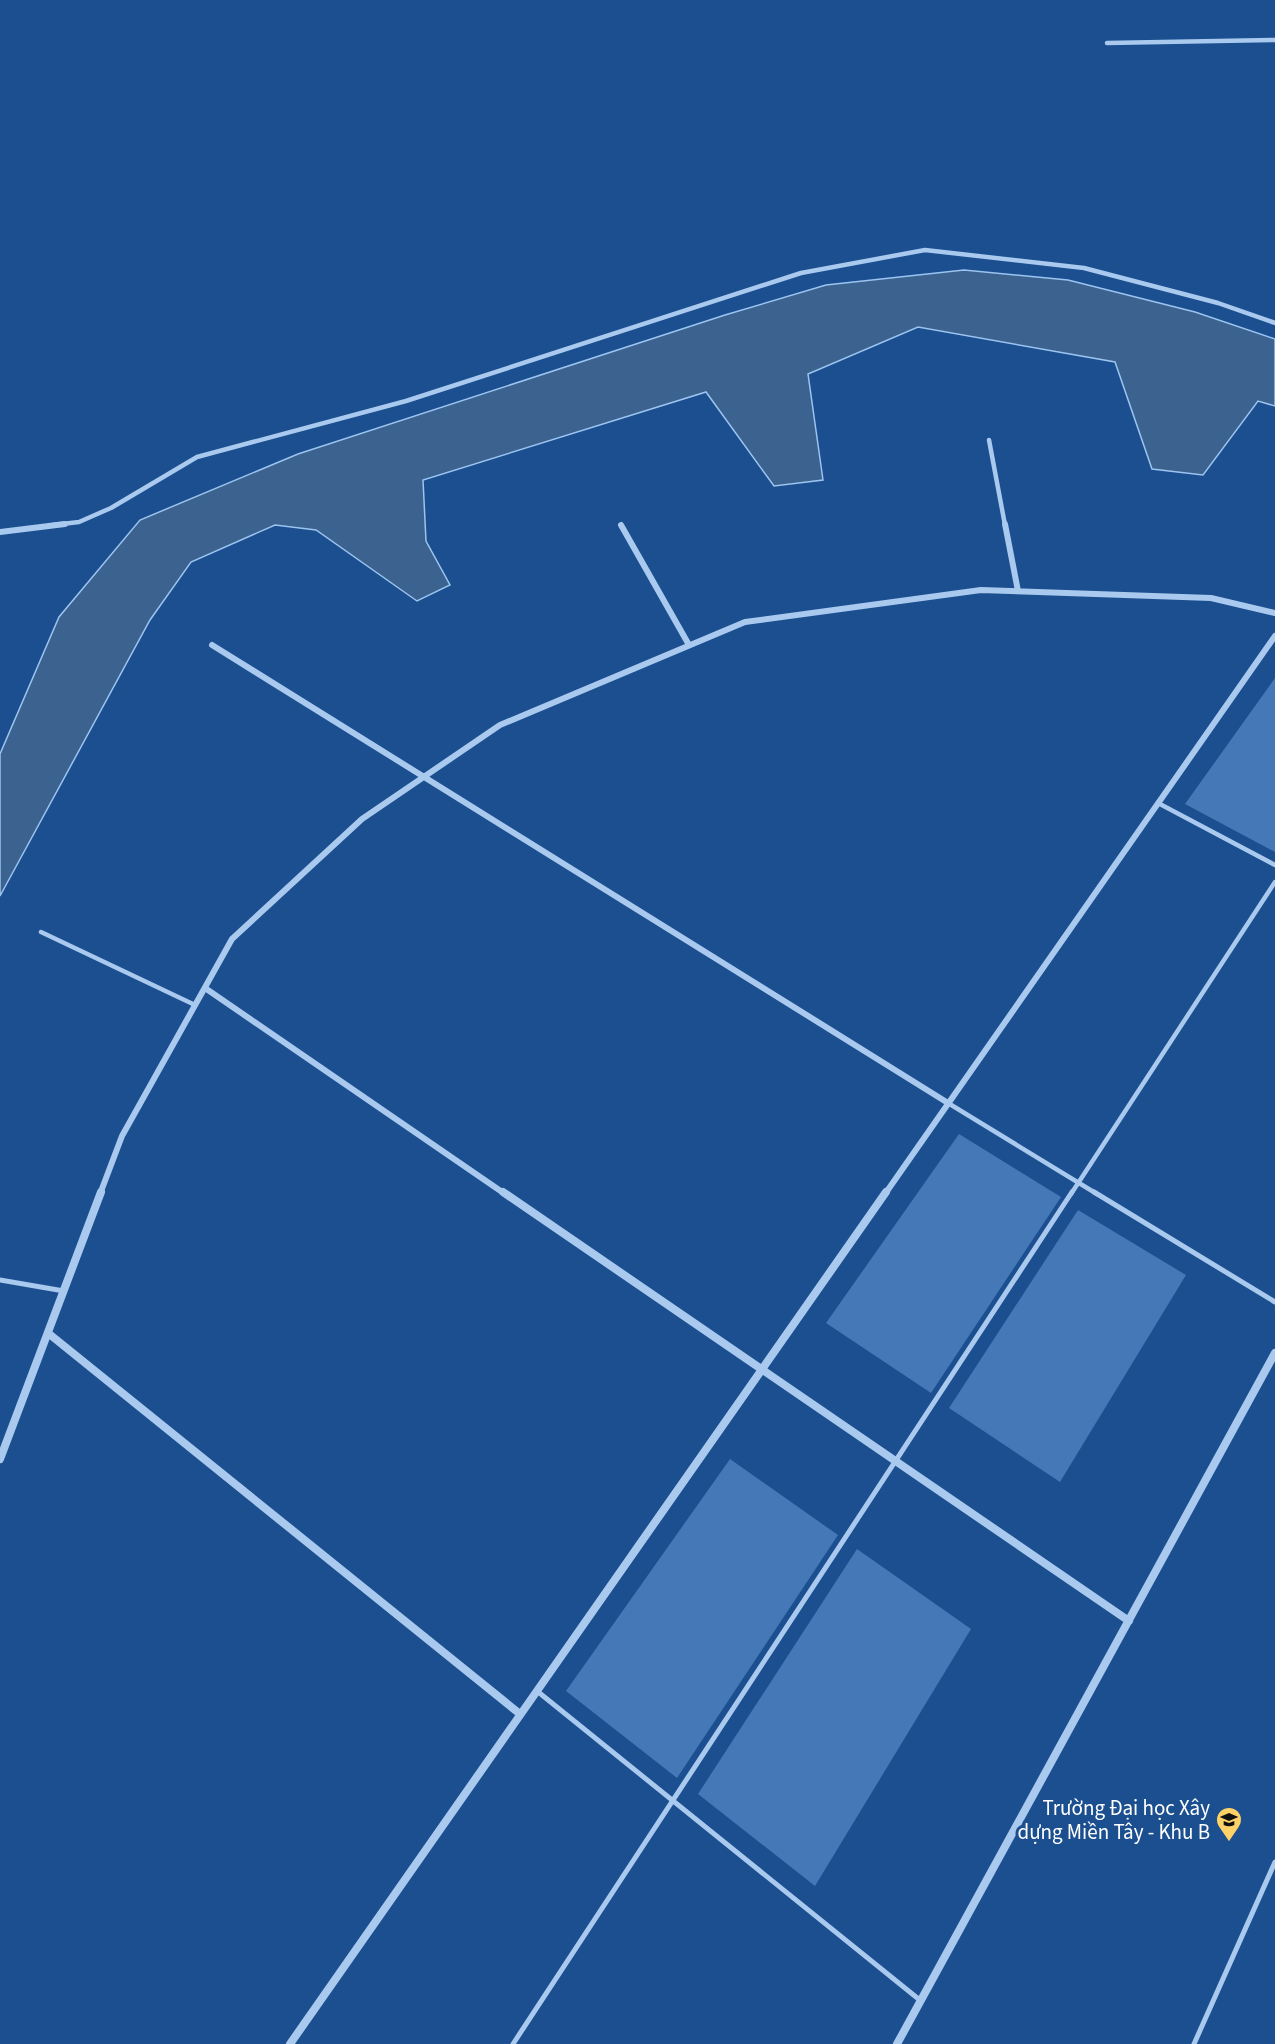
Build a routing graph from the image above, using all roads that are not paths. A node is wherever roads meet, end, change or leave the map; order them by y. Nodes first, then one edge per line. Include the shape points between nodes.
1 (1275, 40) edge
2 (1107, 43) dead end
3 (1275, 323) edge
4 (989, 440) dead end
5 (621, 525) dead end
6 (0, 532) edge
7 (1018, 591) junction
8 (1275, 613) edge
9 (1275, 636) edge
10 (212, 645) dead end
11 (689, 645) junction
12 (424, 777) junction
13 (1158, 803) junction
14 (1275, 865) edge
15 (1275, 882) edge
16 (42, 932) dead end
17 (205, 988) junction
18 (195, 1005) junction
19 (948, 1103) junction
20 (1078, 1182) junction
21 (0, 1280) edge
22 (64, 1291) junction
23 (1275, 1302) edge
24 (48, 1333) junction
25 (1275, 1353) edge
26 (762, 1369) junction
27 (0, 1459) edge
28 (895, 1461) junction
29 (1129, 1621) junction
30 (537, 1691) junction
31 (520, 1714) junction
32 (673, 1800) junction
33 (1275, 1862) edge
34 (921, 2001) junction
35 (290, 2044) edge
36 (513, 2044) edge
37 (897, 2044) edge
38 (1194, 2044) edge

1 - 2 street
3 - 6 street via 1218,303 1084,268 925,250 801,273 406,401 197,457 111,508 79,522
4 - 7 street
5 - 11 street
7 - 8 street via 1211,598
7 - 11 street via 981,590 745,622
9 - 13 street
10 - 12 street
11 - 12 street via 500,725
12 - 17 street via 362,819 232,939
12 - 19 street
13 - 14 lane
13 - 19 street
15 - 20 lane
16 - 18 lane
17 - 18 street
17 - 26 street
18 - 22 street via 123,1137
19 - 20 lane
19 - 26 street
20 - 23 lane
20 - 28 lane
21 - 22 lane
22 - 24 street
24 - 27 street
24 - 31 street
25 - 29 street
26 - 28 street
26 - 30 street
28 - 29 street
28 - 32 lane
29 - 34 street
30 - 31 street
30 - 32 lane
31 - 35 street
32 - 34 lane
32 - 36 lane
33 - 38 lane
34 - 37 street

